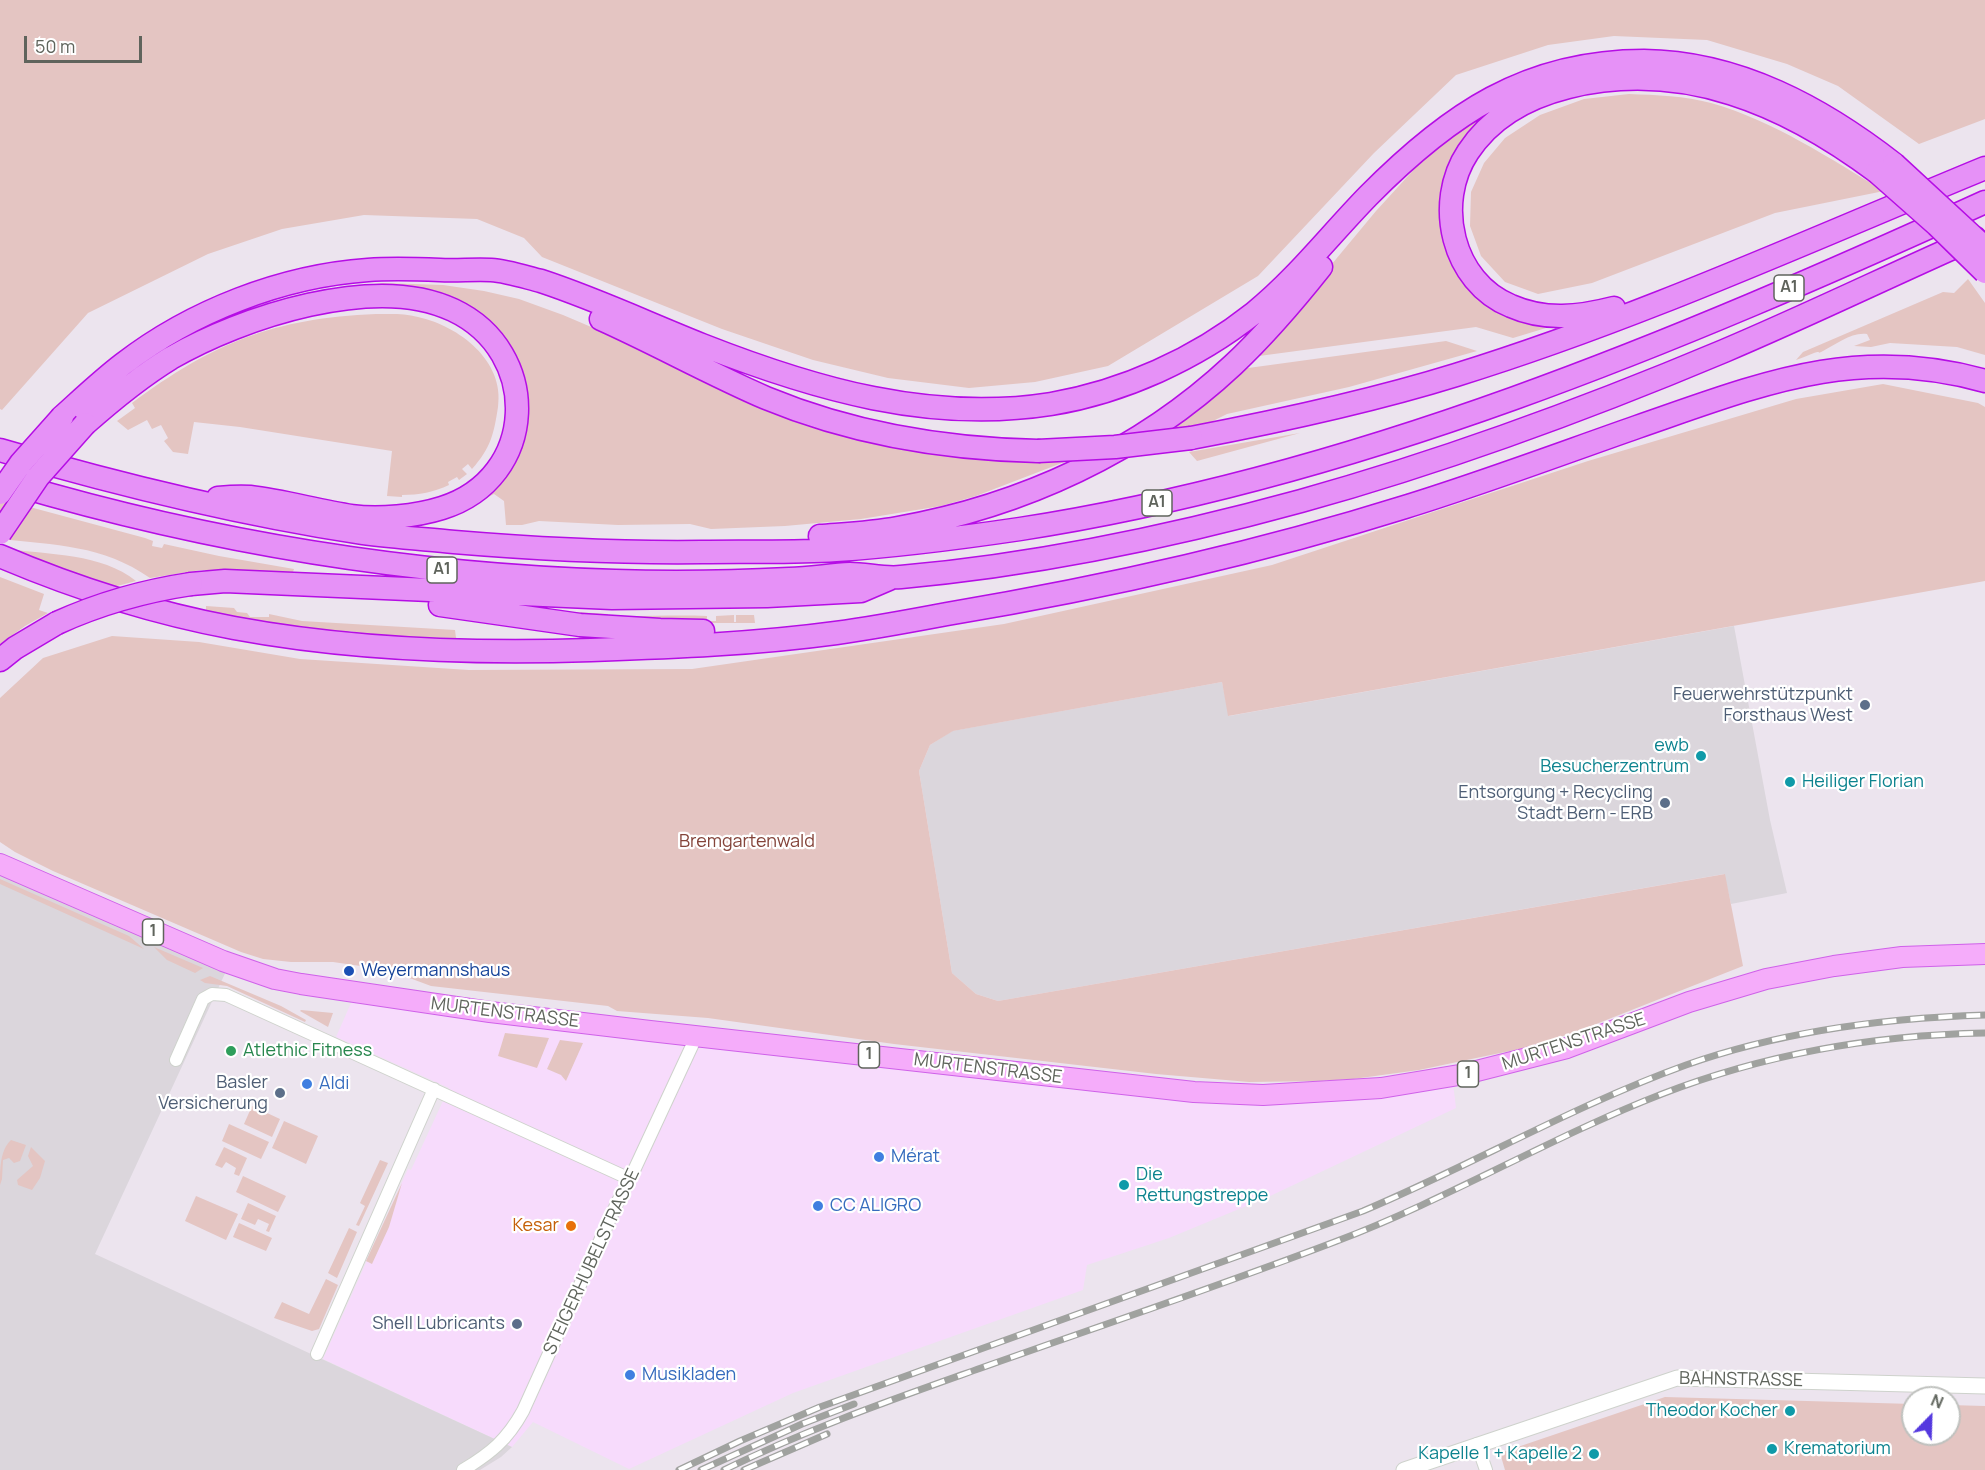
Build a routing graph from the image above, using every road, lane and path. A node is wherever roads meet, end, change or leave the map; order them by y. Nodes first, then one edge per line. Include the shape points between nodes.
1 (1420, 148) junction
2 (1885, 168) junction
3 (1985, 168) edge
4 (1985, 202) edge
5 (1985, 234) edge
6 (1985, 248) edge
7 (442, 270) junction
8 (1985, 272) edge
9 (1705, 284) junction
10 (1985, 381) edge
11 (0, 450) edge
12 (0, 480) edge
13 (0, 493) edge
14 (183, 498) junction
15 (0, 532) edge
16 (706, 552) junction
17 (0, 556) edge
18 (892, 578) junction
19 (361, 587) junction
20 (958, 612) junction
21 (0, 660) edge
22 (0, 864) edge
23 (1985, 954) edge
24 (698, 1035) junction
25 (176, 1060) dead end
26 (434, 1089) junction
27 (630, 1179) junction
28 (317, 1354) dead end
29 (1985, 1386) edge
30 (1477, 1444) junction
31 (463, 1470) edge
32 (1404, 1470) edge
33 (1486, 1470) edge

1 - 2 highway via 1478,104 1539,76 1586,65 1659,61 1698,66 1777,91 1871,146
1 - 7 highway via 1369,195 1276,293 1229,331 1137,380 1032,406 946,409 845,393 747,362 538,281 495,270
1 - 16 highway via 1289,306 1233,365 1168,418 1077,472 1031,492 940,520
2 - 6 highway, bridge
2 - 8 highway, bridge
2 - 9 highway via 1753,100 1695,83 1620,78 1587,82 1522,103 1480,136 1459,169 1450,207 1456,246 1479,283 1510,306 1555,317 1593,314
3 - 9 highway
4 - 16 highway, A1 via 1601,365 1418,430 1286,470 1124,510 963,537 830,551
5 - 18 highway, A1 via 1730,349 1535,425 1381,477 1301,501 1131,542 1029,561
7 - 9 highway, bridge via 533,292 574,307 766,398 848,426 932,444 1038,451 1191,438 1326,411 1456,375 1592,329
7 - 13 highway, bridge via 407,268 331,274 279,286 198,318 128,360 94,388 62,417
10 - 20 highway via 1899,365 1798,376 1742,391 1444,495 1287,542 1161,573
11 - 14 highway, A1
12 - 18 highway, A1 via 106,511 195,531 305,552 429,569 617,581 792,579 855,574
14 - 15 highway, bridge via 248,497 355,517 396,516 443,508 479,489 509,450 518,410 511,371 490,336 473,321 433,302 407,297 357,297 268,316 207,339 141,378 85,424 38,477
14 - 16 highway, A1 via 306,524 403,538 567,550
17 - 20 highway via 89,590 190,619 281,636 386,647 520,651 692,645 838,633
18 - 19 highway via 861,591 767,596 612,598
19 - 20 highway via 438,605 551,621 660,630 782,629
19 - 21 highway, bridge via 225,581 129,596 57,623
22 - 24 main road, MURTENSTRASSE / 1 via 223,962 275,979 490,1012
23 - 24 main road, MURTENSTRASSE / 1 via 1902,957 1776,977 1718,992 1518,1062 1424,1082 1319,1093 1194,1092
24 - 27 street, STEIGERHUBELSTRASSE
25 - 26 street via 203,999 221,994
26 - 27 street
26 - 28 street
27 - 31 street, STEIGERHUBELSTRASSE via 517,1422 495,1449
29 - 30 street, BAHNSTRASSE via 1677,1378
30 - 32 street, BAHNSTRASSE
30 - 33 street

